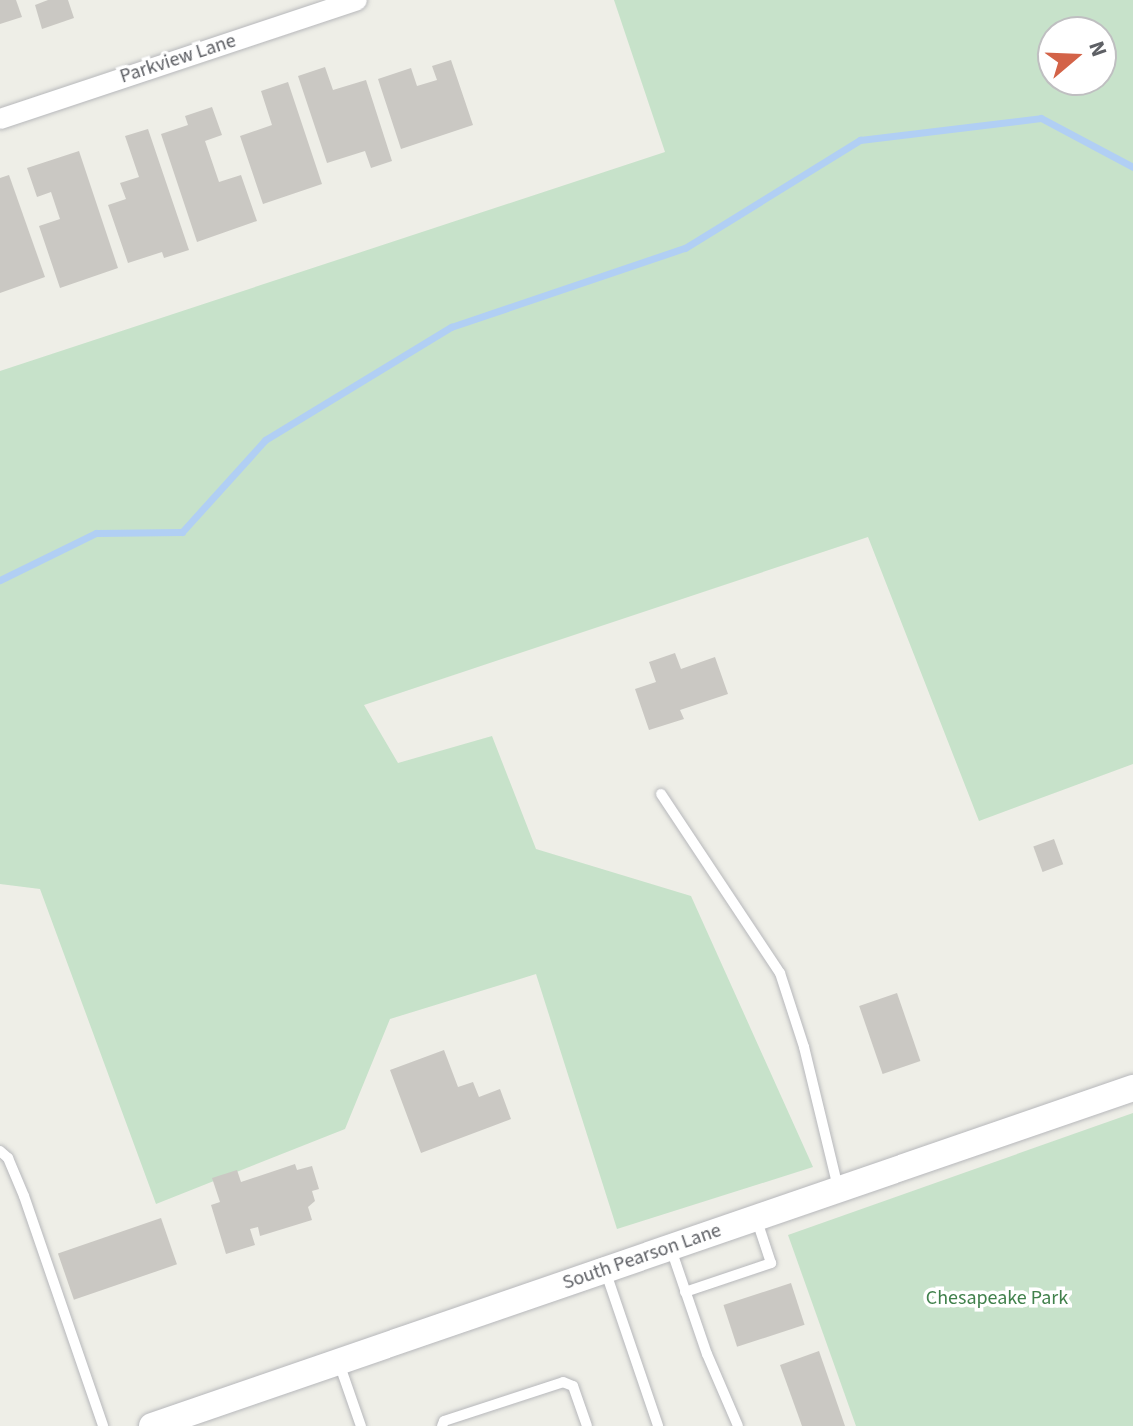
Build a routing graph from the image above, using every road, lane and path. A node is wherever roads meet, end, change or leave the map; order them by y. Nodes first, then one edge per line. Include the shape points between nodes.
1 (357, 0) edge
2 (0, 119) edge
3 (661, 794) dead end
4 (1133, 1088) edge
5 (0, 1151) edge
6 (838, 1190) junction
7 (756, 1218) junction
8 (670, 1248) junction
9 (605, 1270) junction
10 (685, 1292) junction
11 (339, 1362) junction
12 (103, 1426) edge
13 (152, 1426) edge
14 (361, 1426) edge
15 (442, 1426) edge
16 (587, 1426) edge
17 (658, 1426) edge
18 (738, 1426) edge

1 - 2 street, Parkview Lane
3 - 6 lane via 780,973 804,1047
4 - 6 street, South Pearson Lane
5 - 12 lane via 24,1196
6 - 7 street, South Pearson Lane
7 - 8 street, South Pearson Lane
7 - 10 lane via 771,1263
8 - 9 street, South Pearson Lane
8 - 10 lane
9 - 11 street, South Pearson Lane
9 - 17 lane
10 - 18 lane
11 - 13 street, South Pearson Lane
11 - 14 lane
15 - 16 lane via 444,1421 563,1382 573,1386

